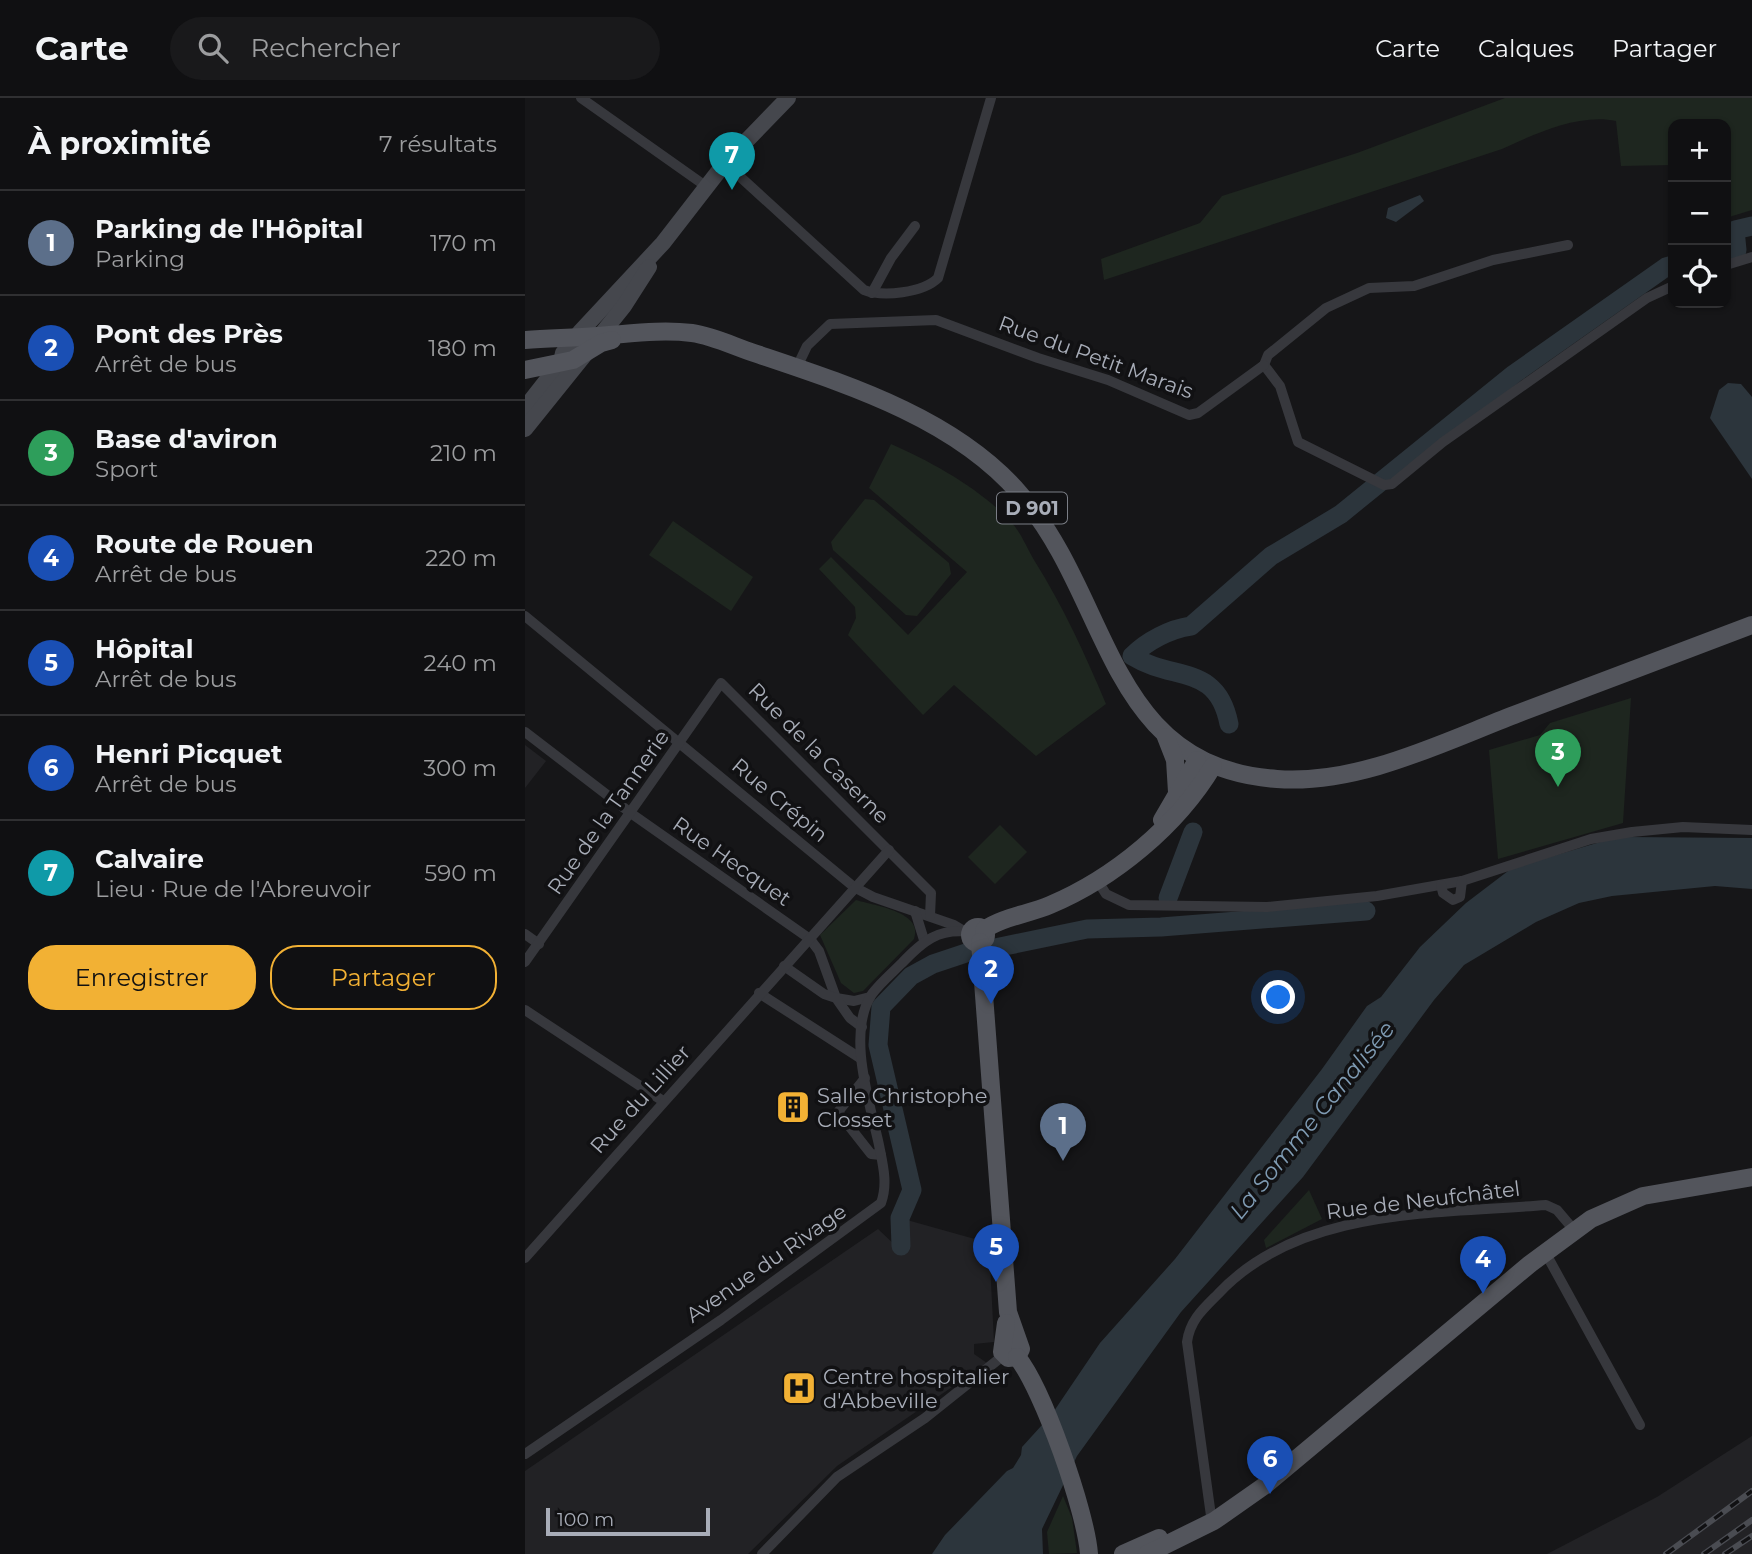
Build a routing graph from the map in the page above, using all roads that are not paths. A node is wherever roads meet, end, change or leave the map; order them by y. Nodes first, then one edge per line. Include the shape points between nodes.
1 (581, 98) edge
2 (788, 98) edge
3 (991, 98) edge
4 (725, 163) junction
5 (707, 187) junction
6 (915, 226) dead end
7 (663, 243) junction
8 (1568, 246) dead end
9 (1752, 257) edge
10 (1731, 263) edge
11 (1668, 288) edge
12 (873, 293) junction
13 (617, 316) junction
14 (592, 318) junction
15 (628, 333) junction
16 (529, 339) edge
17 (588, 340) junction
18 (751, 353) junction
19 (561, 362) junction
20 (1264, 365) junction
21 (797, 367) junction
22 (525, 370) edge
23 (525, 408) edge
24 (525, 429) edge
25 (525, 616) edge
26 (1752, 625) edge
27 (721, 683) joint
28 (525, 732) edge
29 (1166, 737) junction
30 (680, 743) junction
31 (1205, 763) junction
32 (1177, 792) junction
33 (632, 814) junction
34 (1752, 830) edge
35 (1155, 833) junction
36 (890, 850) junction
37 (1097, 880) junction
38 (1462, 881) junction
39 (1441, 885) junction
40 (854, 887) junction
41 (915, 911) junction
42 (930, 916) junction
43 (525, 934) edge
44 (975, 934) junction
45 (810, 939) junction
46 (924, 940) junction
47 (539, 943) junction
48 (525, 962) edge
49 (784, 966) junction
50 (759, 993) junction
51 (836, 998) junction
52 (870, 998) junction
53 (525, 1010) edge
54 (862, 1027) junction
55 (860, 1058) junction
56 (865, 1079) junction
57 (663, 1101) junction
58 (881, 1155) junction
59 (1752, 1177) edge
60 (1574, 1230) junction
61 (1545, 1252) junction
62 (525, 1258) edge
63 (1010, 1349) junction
64 (1640, 1425) dead end
65 (525, 1454) edge
66 (1210, 1519) junction
67 (1087, 1530) junction
68 (762, 1554) edge
69 (1089, 1554) edge
70 (1106, 1554) edge
71 (1123, 1554) edge
72 (1147, 1554) edge

1 - 5 street
2 - 4 main road
3 - 12 street via 938,278 907,290
4 - 5 main road
4 - 12 street via 864,290
5 - 7 main road
6 - 12 street
7 - 13 main road
7 - 14 main road
8 - 20 street via 1493,260 1414,286 1369,288 1326,309 1268,355
9 - 10 street
11 - 20 street via 1647,298 1443,442 1392,484 1384,485 1298,442 1280,386
13 - 15 main road
13 - 17 main road
14 - 16 main road
14 - 17 main road
15 - 17 main road
15 - 18 main road via 689,333
16 - 17 main road, D 901
17 - 18 main road, D 901 via 658,340
17 - 19 main road, D 901 via 573,360
17 - 24 main road
18 - 21 main road, D 901
19 - 22 main road, D 901
19 - 23 main road
20 - 21 street, Rue du Petit Marais via 1189,415 1108,380 936,320 830,324 807,346
21 - 29 main road, D 901 via 944,432 991,465 1019,492 1064,558 1130,693
25 - 30 street, Rue Crépin
26 - 31 main road, D 901 via 1444,742 1352,771 1280,779 1241,775
27 - 30 street, Rue de la Tannerie
27 - 36 street, Rue de la Caserne
28 - 33 street, Rue Hecquet
29 - 31 main road, D 901
29 - 32 main road via 1175,760
30 - 33 street, Rue de la Tannerie
30 - 40 street, Rue Crépin
31 - 32 main road
31 - 35 main road via 1187,804
32 - 35 main road
33 - 45 street, Rue Hecquet
33 - 47 street, Rue de la Tannerie
34 - 38 street via 1683,827 1591,839
35 - 37 main road
36 - 40 street, Rue du Lillier
36 - 42 street, Rue de la Caserne via 931,893
37 - 39 street via 1106,894 1129,905 1229,908 1377,896
37 - 44 main road via 1051,905
38 - 39 street
38 - 39 street via 1460,897 1453,900
40 - 41 street, Rue Crépin
40 - 45 street, Rue du Lillier
41 - 42 street, Rue Crépin
41 - 46 street
42 - 44 street, Rue Crépin
43 - 47 street
44 - 46 street via 945,931
44 - 63 main road
45 - 49 street, Rue du Lillier
45 - 51 street
46 - 52 street
47 - 48 street, Rue de la Tannerie
49 - 50 street, Rue du Lillier
49 - 51 street
50 - 55 street
50 - 57 street, Rue du Lillier
51 - 52 street
51 - 54 street
52 - 54 street, Avenue du Rivage
53 - 57 street
54 - 55 street, Avenue du Rivage
55 - 56 street, Avenue du Rivage
56 - 58 street, Avenue du Rivage
56 - 58 street via 838,1112 871,1154
57 - 62 street, Rue du Lillier
58 - 65 street, Avenue du Rivage via 885,1189 881,1203
59 - 60 main road via 1643,1196 1604,1211
60 - 61 main road
60 - 66 street, Rue de Neufchâtel via 1546,1205 1397,1219 1323,1231 1248,1266 1194,1318 1187,1342
61 - 64 street
61 - 66 main road via 1235,1507
63 - 67 main road via 1025,1368 1042,1407
63 - 68 street via 925,1418 837,1477
66 - 71 main road
66 - 72 main road
67 - 69 main road
67 - 70 main road

